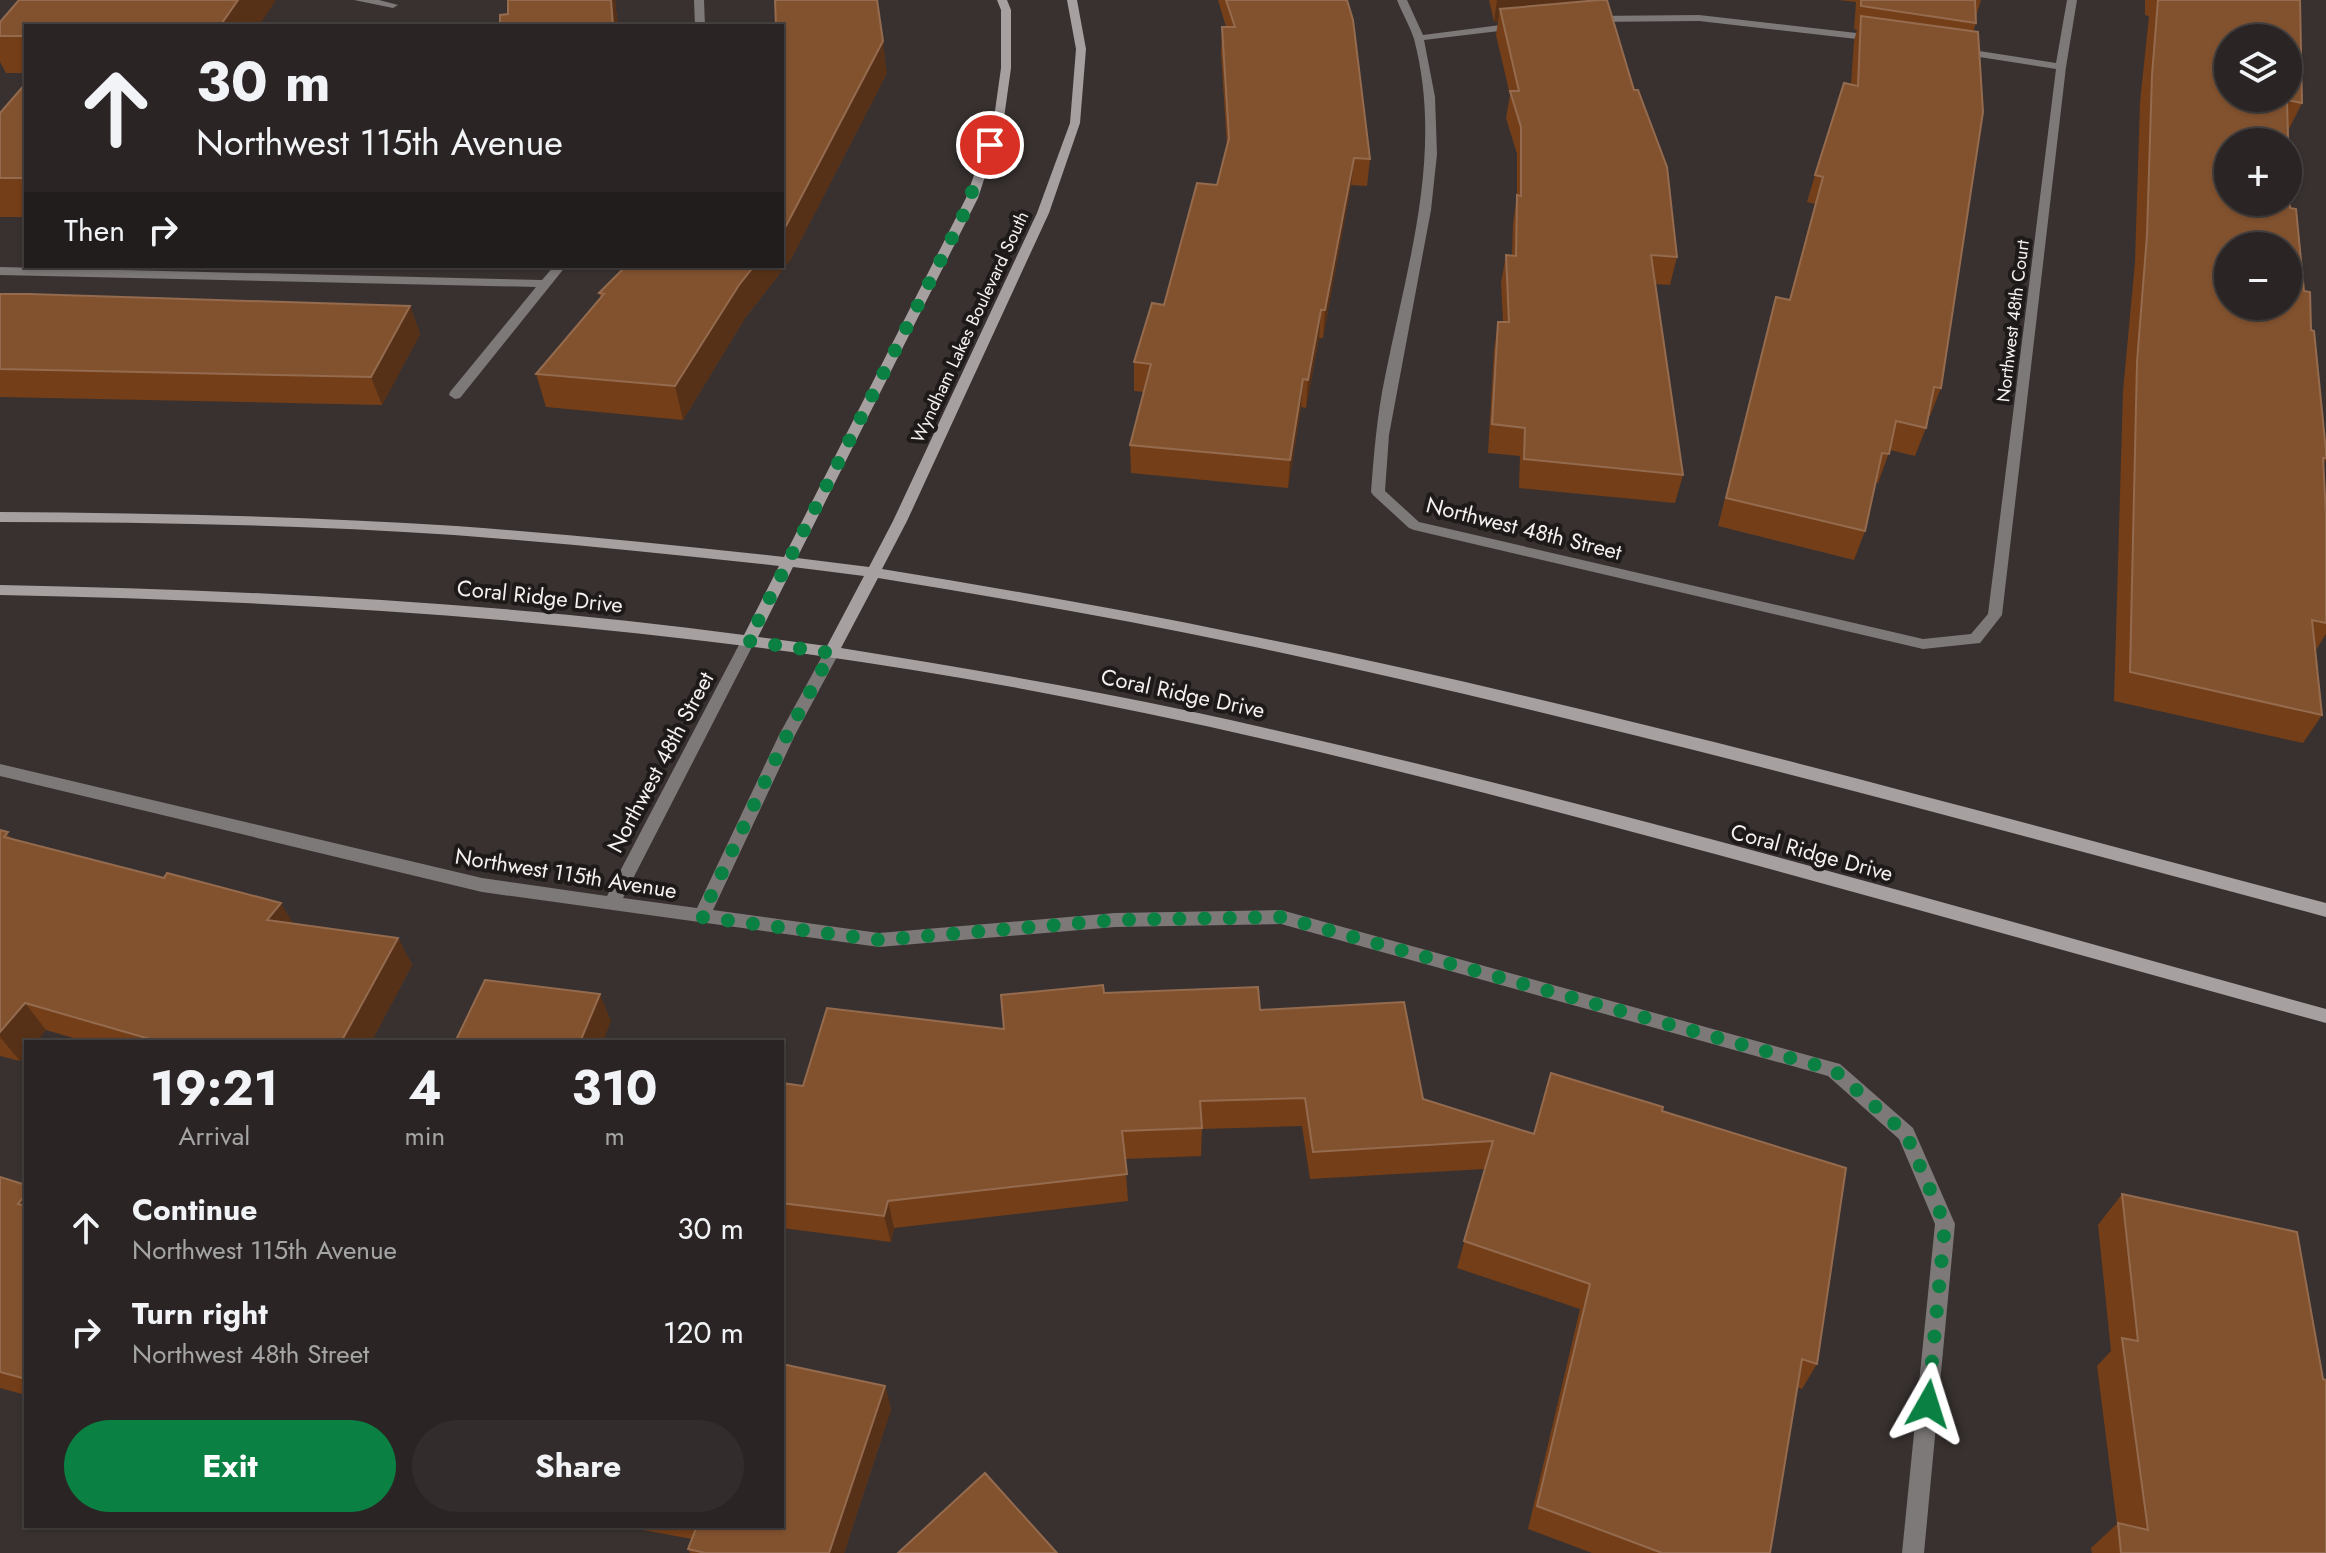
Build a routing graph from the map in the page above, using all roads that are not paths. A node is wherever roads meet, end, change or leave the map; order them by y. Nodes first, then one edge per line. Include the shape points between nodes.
1 (359, 0) edge
2 (699, 0) edge
3 (1002, 0) edge
4 (1072, 0) edge
5 (1402, 0) edge
6 (2072, 0) edge
7 (393, 5) dead end
8 (1575, 21) edge
9 (700, 24) edge
10 (1532, 24) edge
11 (1419, 38) junction
12 (1888, 40) edge
13 (1951, 50) edge
14 (2061, 67) junction
15 (558, 268) edge
16 (0, 271) edge
17 (544, 284) junction
18 (455, 395) dead end
19 (0, 517) edge
20 (788, 562) junction
21 (873, 572) junction
22 (0, 590) edge
23 (1975, 639) joint
24 (748, 641) junction
25 (831, 653) junction
26 (0, 770) edge
27 (611, 904) junction
28 (2326, 910) edge
29 (701, 917) junction
30 (2326, 1016) edge
31 (1913, 1553) edge

1 - 7 street
2 - 9 street
3 - 20 main road via 1006,68 999,118 972,198
4 - 21 main road, Wyndham Lakes Boulevard South via 1081,49 1070,138 1043,213
5 - 11 street, Northwest 48th Street
6 - 14 street, Northwest 48th Court
8 - 12 street via 1699,18
10 - 11 street
11 - 23 street, Northwest 48th Street via 1434,125 1427,218 1378,445 1378,492 1414,525 1923,644
13 - 14 street
14 - 23 street, Northwest 48th Court via 1995,615
15 - 17 street
16 - 17 street
17 - 18 street
19 - 20 main road via 394,526
20 - 21 main road
20 - 24 main road
21 - 25 main road, Wyndham Lakes Boulevard South
21 - 28 main road via 1160,622 1407,675
22 - 24 main road, Coral Ridge Drive via 386,603
24 - 25 main road, Coral Ridge Drive
24 - 27 street, Northwest 48th Street
25 - 29 street
25 - 30 main road, Coral Ridge Drive via 1100,698 1344,751
26 - 27 street, Northwest 115th Avenue via 482,885
27 - 29 street, Northwest 115th Avenue
29 - 31 street, Northwest 115th Avenue via 879,940 1115,920 1281,917 1834,1070 1906,1134 1945,1224

